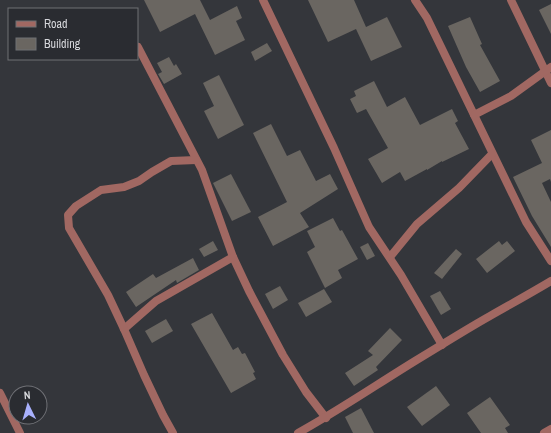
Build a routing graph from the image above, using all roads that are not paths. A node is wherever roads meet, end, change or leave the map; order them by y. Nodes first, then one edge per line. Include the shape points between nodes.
1 (263, 0) edge
2 (416, 0) edge
3 (511, 0) edge
4 (138, 47) edge
5 (548, 70) edge
6 (551, 82) edge
7 (474, 115) junction
8 (492, 154) junction
9 (196, 160) junction
10 (233, 257) junction
11 (390, 257) junction
12 (551, 261) edge
13 (551, 281) edge
14 (124, 329) junction
15 (442, 345) junction
16 (0, 393) edge
17 (326, 418) junction
18 (551, 429) edge
19 (20, 433) edge
20 (173, 433) edge
21 (298, 433) edge
22 (544, 433) edge

1 - 11 street via 369,227
2 - 7 street
3 - 5 street
4 - 9 street
5 - 6 street
5 - 7 street via 511,96
7 - 8 street
8 - 11 street via 459,188 417,224
8 - 12 street via 526,222
9 - 10 street via 202,170
9 - 14 street via 171,161 138,181 101,190 76,206 68,216 68,228 108,295
10 - 14 street via 156,301
10 - 17 street via 283,355
11 - 15 street
13 - 15 street
14 - 20 street
15 - 17 street
16 - 19 street
17 - 21 street
18 - 22 street

